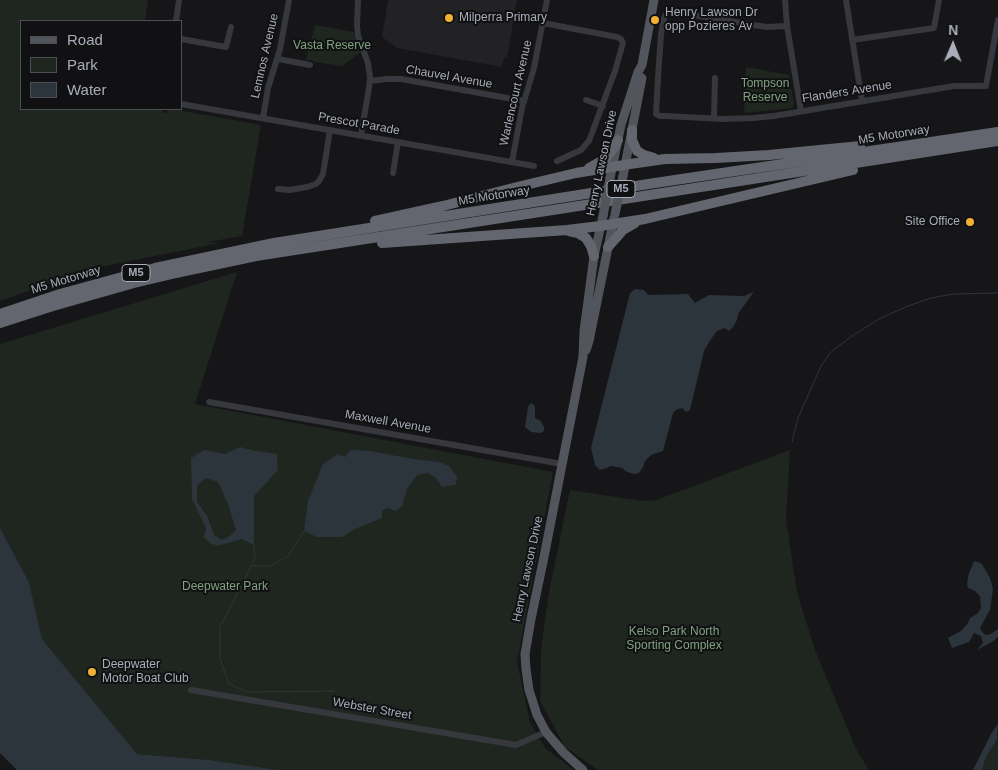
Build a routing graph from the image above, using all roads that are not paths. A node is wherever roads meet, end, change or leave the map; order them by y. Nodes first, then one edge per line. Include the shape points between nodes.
1 (179, 0) edge
2 (289, 0) edge
3 (358, 0) edge
4 (547, 0) edge
5 (654, 0) edge
6 (785, 0) edge
7 (846, 0) edge
8 (939, 0) edge
9 (176, 20) edge
10 (998, 20) edge
11 (543, 23) junction
12 (787, 26) junction
13 (231, 27) dead end
14 (182, 39) edge
15 (852, 40) junction
16 (278, 59) junction
17 (310, 65) dead end
18 (642, 65) junction
19 (715, 78) dead end
20 (370, 81) junction
21 (586, 100) dead end
22 (524, 101) junction
23 (862, 101) junction
24 (182, 104) edge
25 (602, 106) junction
26 (801, 111) junction
27 (263, 118) junction
28 (714, 118) junction
29 (330, 130) junction
30 (632, 130) junction
31 (993, 132) edge
32 (361, 135) junction
33 (618, 140) junction
34 (998, 141) edge
35 (398, 142) junction
36 (955, 148) junction
37 (665, 159) junction
38 (557, 161) dead end
39 (512, 162) junction
40 (625, 165) junction
41 (534, 166) dead end
42 (393, 172) dead end
43 (611, 172) junction
44 (576, 174) junction
45 (278, 189) dead end
46 (614, 219) junction
47 (645, 219) junction
48 (600, 226) junction
49 (567, 230) junction
50 (274, 244) junction
51 (608, 247) junction
52 (256, 256) junction
53 (594, 256) junction
54 (0, 314) edge
55 (0, 323) edge
56 (583, 357) junction
57 (210, 402) dead end
58 (562, 464) junction
59 (191, 690) dead end
60 (546, 732) junction
61 (583, 770) edge

1 - 9 street
2 - 16 street, Lemnos Avenue
3 - 20 street via 358,36 368,63
4 - 11 street, Warlencourt Avenue
5 - 18 main road, Henry Lawson Drive
6 - 12 street
7 - 15 street
8 - 15 street via 934,28
10 - 23 street, Flanders Avenue via 986,86 954,86
11 - 22 street, Warlencourt Avenue
11 - 25 street via 621,39 623,47
12 - 26 street
12 - 28 street, Flanders Avenue via 762,27 667,13 661,34 656,114
13 - 14 street via 226,49
15 - 23 street
16 - 17 street
16 - 27 street, Lemnos Avenue via 268,88
18 - 30 main road, Henry Lawson Drive
18 - 33 main road, Henry Lawson Drive
19 - 28 street
20 - 22 street, Chauvel Avenue via 401,80
20 - 32 street
21 - 25 street
22 - 39 street, Warlencourt Avenue
23 - 26 street, Flanders Avenue
24 - 27 street, Prescot Parade
25 - 38 street via 584,148
26 - 28 street, Flanders Avenue via 753,118
27 - 29 street, Prescot Parade
29 - 32 street, Prescot Parade
29 - 45 street via 319,181 307,187
30 - 37 highway via 637,151
30 - 40 main road, Henry Lawson Drive
31 - 37 highway via 769,155
31 - 50 highway, M5 Motorway / M5
32 - 35 street, Prescot Parade
33 - 43 main road, Henry Lawson Drive
33 - 44 highway via 605,159
34 - 36 highway, M5 Motorway / M5
35 - 39 street, Prescot Parade
35 - 42 street
36 - 47 highway
36 - 52 highway, M5 Motorway / M5
37 - 40 highway
39 - 41 street, Prescot Parade
40 - 43 highway
40 - 46 main road, Henry Lawson Drive, bridge
43 - 44 highway
43 - 48 main road, Henry Lawson Drive, bridge
44 - 50 highway
46 - 47 highway
46 - 48 highway
46 - 51 main road, Henry Lawson Drive
47 - 51 highway via 623,230
48 - 49 highway
48 - 53 main road, Henry Lawson Drive
49 - 52 highway via 410,240
49 - 53 highway via 586,238
50 - 54 highway, M5 Motorway / M5 via 155,268
51 - 56 main road, Henry Lawson Drive
52 - 55 highway, M5 Motorway / M5 via 134,283
53 - 56 main road, Henry Lawson Drive
56 - 58 main road, Henry Lawson Drive
57 - 58 street, Maxwell Avenue
58 - 60 main road, Henry Lawson Drive via 525,654 531,696
59 - 60 street, Webster Street via 516,745
60 - 61 main road, Henry Lawson Drive

